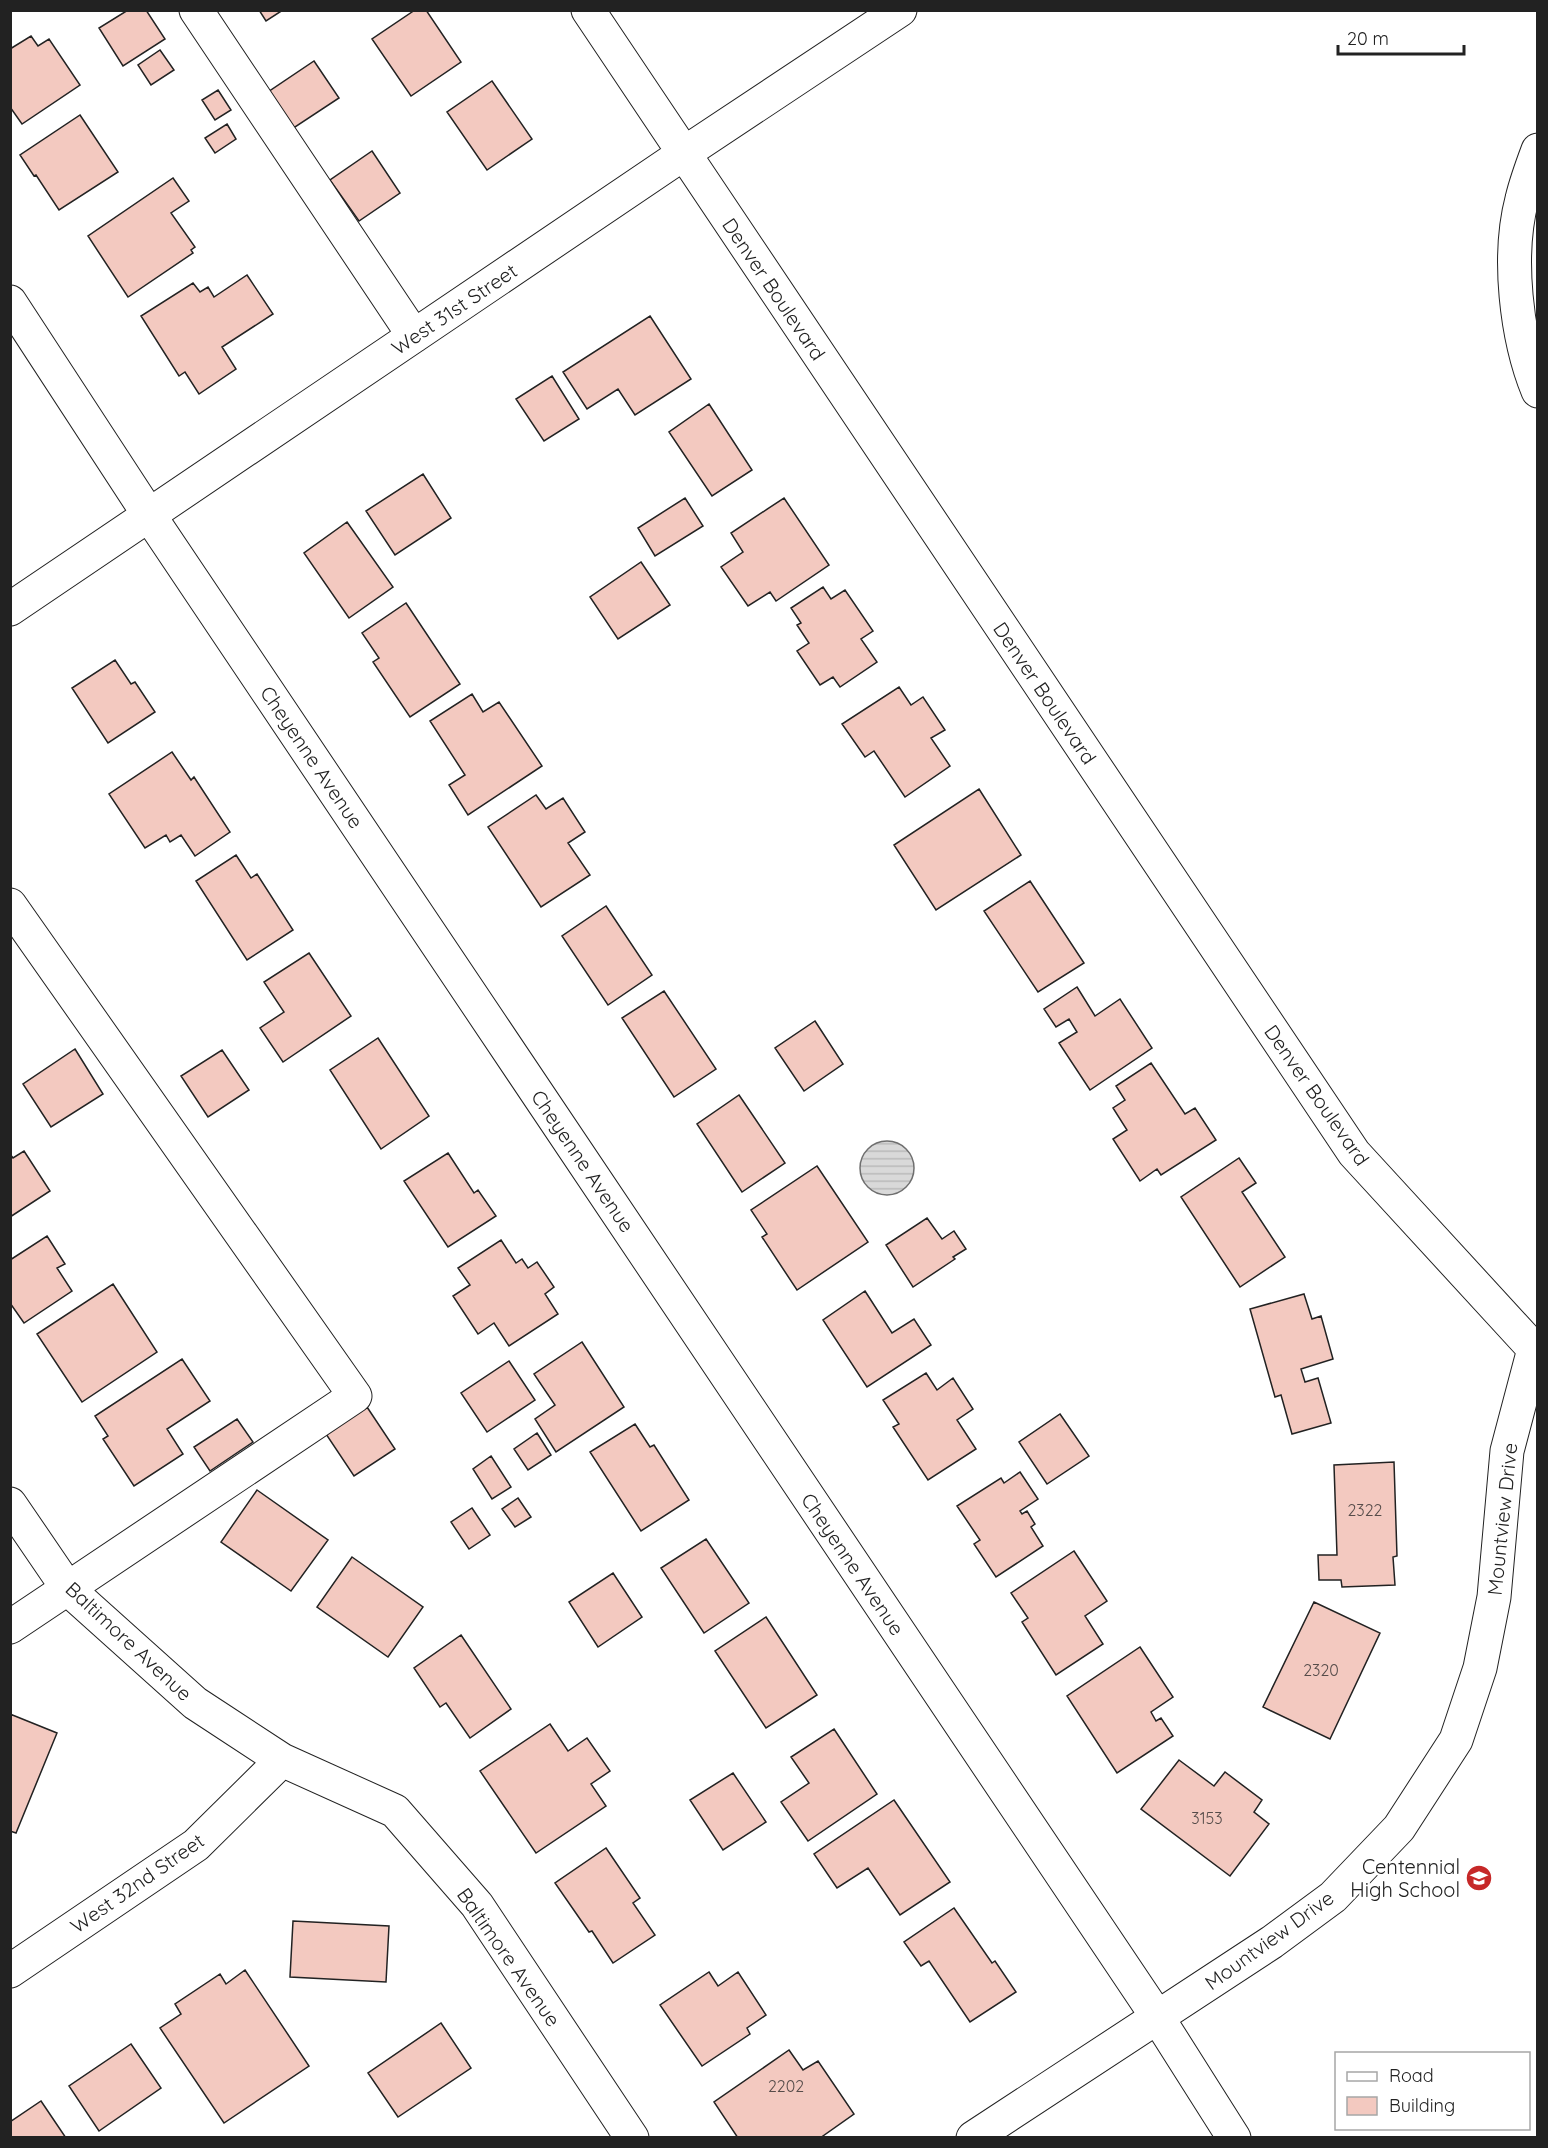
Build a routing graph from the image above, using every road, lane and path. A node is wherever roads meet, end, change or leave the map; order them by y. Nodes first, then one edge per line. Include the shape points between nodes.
1 (196, 10) edge
2 (588, 10) edge
3 (900, 10) edge
4 (1538, 150) edge
5 (683, 154) junction
6 (10, 302) edge
7 (414, 336) junction
8 (1538, 391) edge
9 (149, 515) junction
10 (10, 609) edge
11 (10, 905) edge
12 (1536, 1349) edge
13 (10, 1504) edge
14 (68, 1589) junction
15 (10, 1628) edge
16 (282, 1760) junction
17 (10, 1971) edge
18 (1158, 2018) junction
19 (632, 2138) edge
20 (973, 2138) edge
21 (1234, 2138) edge

1 - 7 street
2 - 5 street, Denver Boulevard
3 - 5 street, West 31st Street
4 - 8 street via 1521,200 1515,249 1517,318 1528,368
5 - 7 street, West 31st Street
5 - 12 street, Denver Boulevard via 1354,1153
6 - 9 street, Cheyenne Avenue
7 - 9 street, West 31st Street
9 - 10 street, West 31st Street
9 - 18 street, Cheyenne Avenue
11 - 14 street via 355,1396
12 - 18 street, Mountview Drive via 1507,1451 1492,1607 1480,1668 1456,1740 1400,1828 1332,1897
13 - 14 street, Baltimore Avenue
14 - 15 street
14 - 16 street, Baltimore Avenue via 195,1703
16 - 17 street, West 32nd Street via 196,1845
16 - 19 street, Baltimore Avenue via 395,1810 477,1905
18 - 20 street, Mountview Drive
18 - 21 street, Cheyenne Avenue

